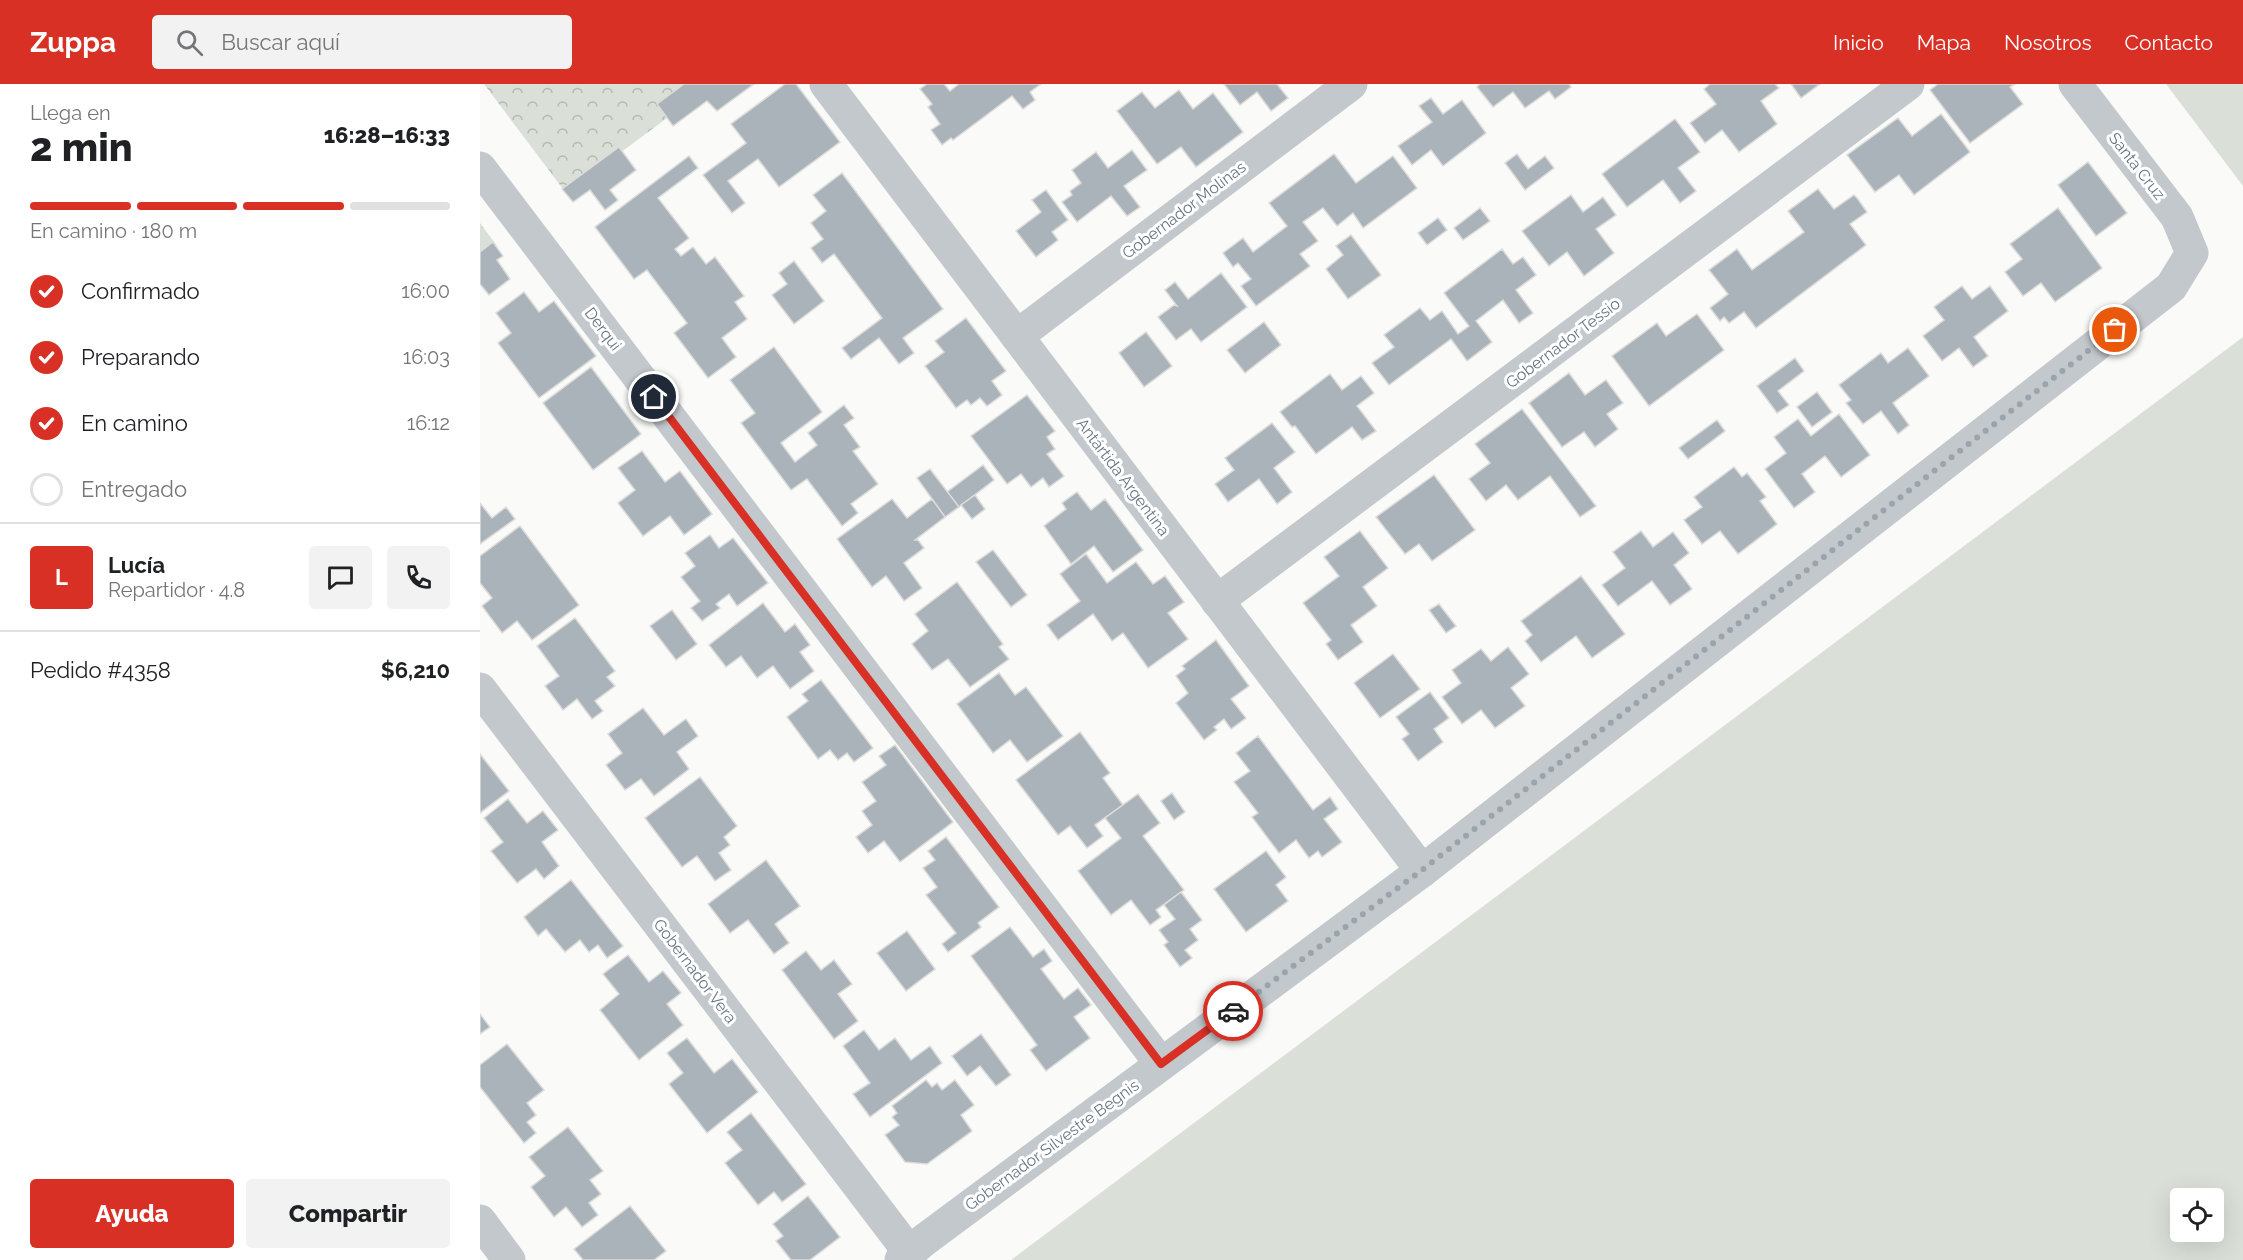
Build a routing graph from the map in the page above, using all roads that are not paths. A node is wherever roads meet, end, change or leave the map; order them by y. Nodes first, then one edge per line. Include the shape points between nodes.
1 (1351, 84) edge
2 (1908, 84) edge
3 (2075, 84) edge
4 (834, 87) edge
5 (480, 168) edge
6 (2192, 253) joint
7 (1017, 336) junction
8 (1217, 601) junction
9 (480, 689) edge
10 (1422, 870) junction
11 (1161, 1064) junction
12 (480, 1221) edge
13 (905, 1256) edge
14 (509, 1260) edge

1 - 7 street, Gobernador Molinas
2 - 8 street, Gobernador Tessio
3 - 6 street, Santa Cruz via 2177,217
4 - 7 street, Antártida Argentina
5 - 11 street, Derqui
6 - 10 street, Gobernador Silvestre Begnis via 2171,286
7 - 8 street, Antártida Argentina
8 - 10 street, Antártida Argentina
9 - 13 street, Gobernador Vera
10 - 11 street, Gobernador Silvestre Begnis
11 - 13 street, Gobernador Silvestre Begnis
12 - 14 street

